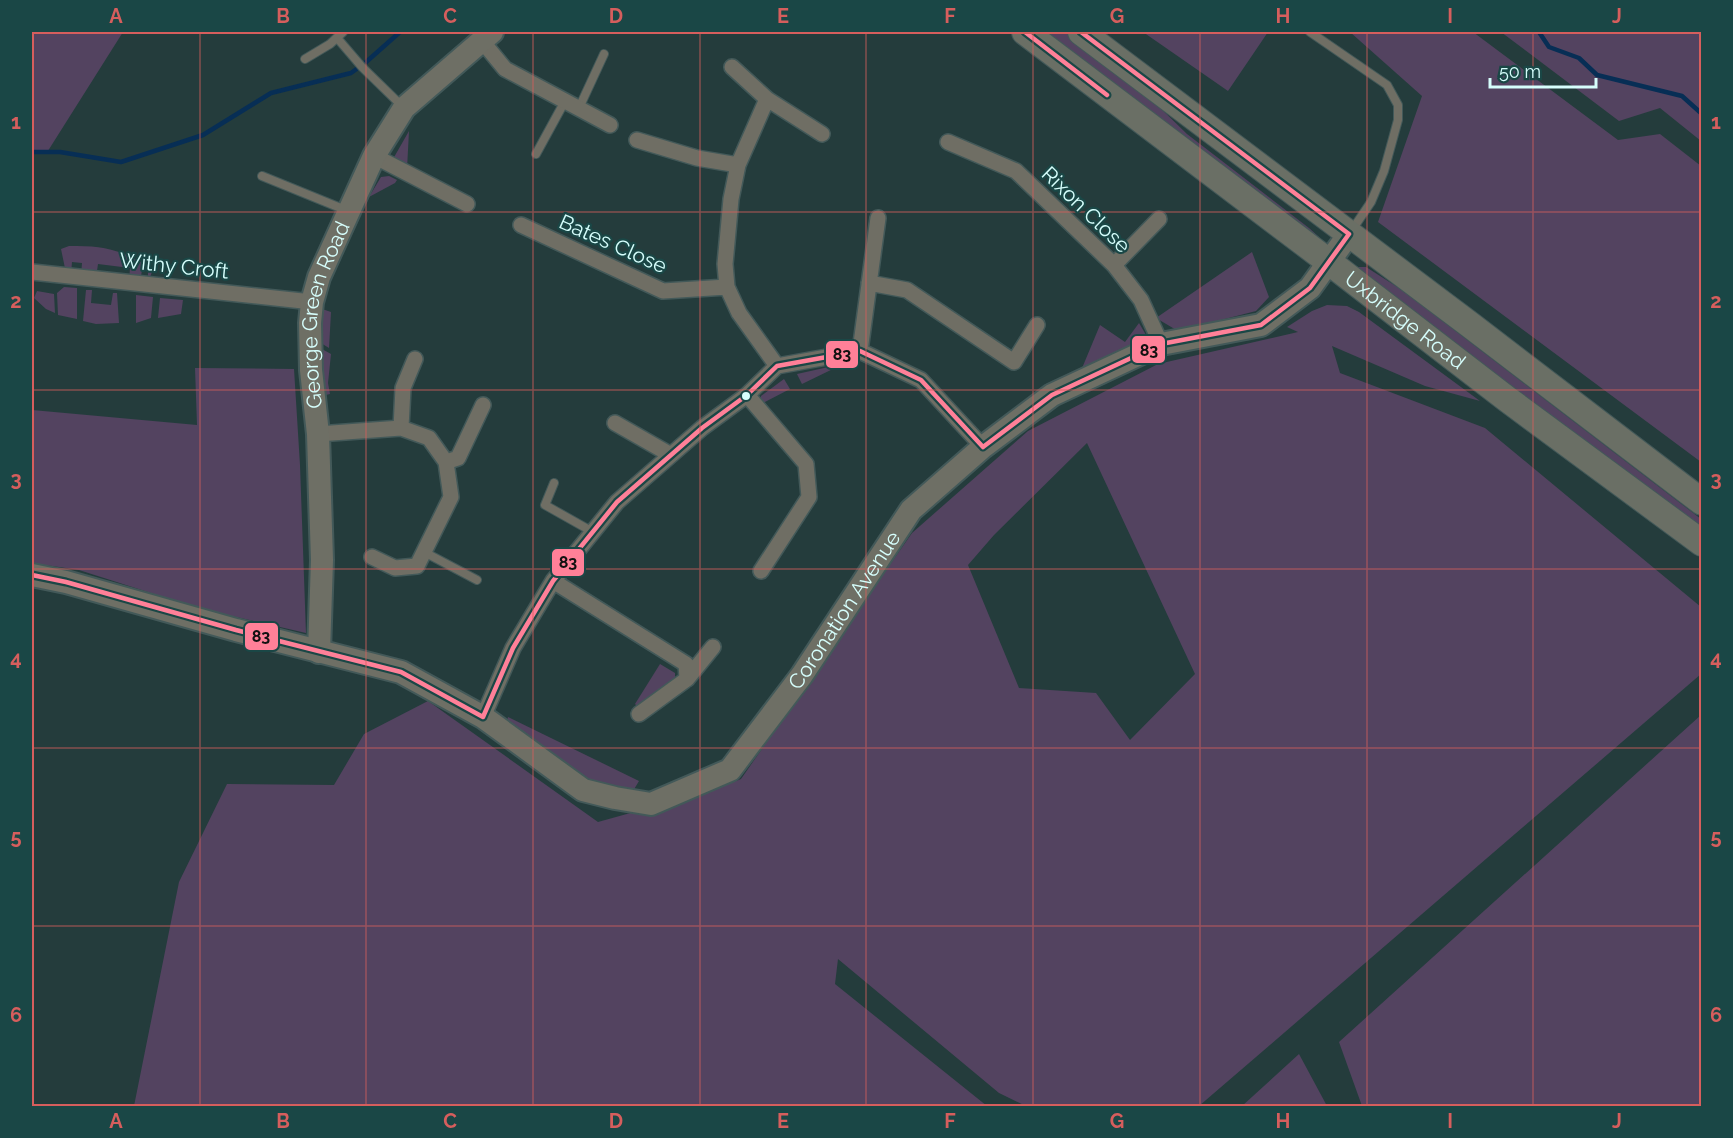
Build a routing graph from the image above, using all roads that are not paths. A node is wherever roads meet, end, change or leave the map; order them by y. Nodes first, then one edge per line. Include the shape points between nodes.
1 (343, 32) edge
2 (1024, 32) edge
3 (1081, 32) edge
4 (1310, 32) edge
5 (487, 36) edge
6 (338, 39) junction
7 (604, 54) dead end
8 (305, 59) dead end
9 (732, 67) dead end
10 (767, 99) junction
11 (572, 105) junction
12 (404, 108) junction
13 (610, 125) dead end
14 (822, 134) dead end
15 (637, 140) dead end
16 (948, 142) dead end
17 (536, 154) dead end
18 (374, 156) junction
19 (738, 165) junction
20 (262, 177) dead end
21 (467, 204) dead end
22 (349, 212) junction
23 (878, 218) dead end
24 (1159, 219) dead end
25 (521, 225) dead end
26 (1349, 234) junction
27 (1329, 262) junction
28 (1114, 265) junction
29 (32, 272) edge
30 (869, 283) junction
31 (727, 287) junction
32 (312, 302) junction
33 (1038, 325) dead end
34 (1161, 345) junction
35 (860, 351) junction
36 (415, 359) dead end
37 (777, 366) junction
38 (747, 395) junction
39 (483, 405) dead end
40 (615, 423) dead end
41 (401, 428) junction
42 (318, 434) junction
43 (983, 447) junction
44 (671, 455) junction
45 (446, 462) junction
46 (554, 483) dead end
47 (1701, 502) edge
48 (593, 532) junction
49 (1701, 543) edge
50 (424, 552) junction
51 (372, 557) dead end
52 (761, 571) dead end
53 (32, 575) edge
54 (477, 580) dead end
55 (553, 580) junction
56 (713, 647) dead end
57 (319, 652) junction
58 (687, 679) junction
59 (639, 714) dead end
60 (483, 717) junction

1 - 6 lane
2 - 27 main road, Uxbridge Road
3 - 26 main road, Uxbridge Road
4 - 26 lane via 1388,84 1398,105 1398,120 1384,171 1371,202
5 - 11 street via 506,69
5 - 12 street, George Green Road
6 - 8 lane
6 - 12 lane
7 - 11 lane
9 - 10 street
10 - 14 street
10 - 19 street
11 - 13 street
11 - 17 lane
12 - 18 street, George Green Road
15 - 19 street via 697,158
16 - 28 street, Rixon Close via 1016,171
18 - 21 street
18 - 22 street, George Green Road
19 - 31 street via 725,264
20 - 22 lane
22 - 32 street, George Green Road
23 - 30 street
24 - 28 street
25 - 31 street, Bates Close via 663,291
26 - 27 street, Coronation Avenue
26 - 47 main road, Uxbridge Road
27 - 34 street, Coronation Avenue via 1310,288 1261,325
27 - 49 main road, Uxbridge Road
28 - 34 street, Rixon Close via 1141,300
29 - 32 street, Withy Croft
30 - 33 street via 907,290 1014,362
30 - 35 street
31 - 37 street via 739,314
32 - 42 street, George Green Road via 311,370
34 - 43 street, Coronation Avenue via 1052,395
35 - 37 street
35 - 43 street via 921,380
36 - 41 street via 402,388
37 - 38 street
38 - 44 street
38 - 52 street via 806,464 809,497
39 - 45 street via 458,458
40 - 44 street
41 - 42 street
41 - 45 street via 429,438
42 - 57 street, George Green Road via 322,560
43 - 60 street, Coronation Avenue via 911,510 802,675 730,770 651,804 615,798 583,790
44 - 48 street via 616,502
45 - 50 street via 452,497
46 - 48 lane via 545,505
48 - 55 street
50 - 51 street via 417,566 395,568
50 - 54 lane
53 - 57 street, Coronation Avenue
55 - 58 street via 686,664
55 - 60 street via 513,648
56 - 58 street
57 - 60 street, Coronation Avenue via 401,672
58 - 59 street

